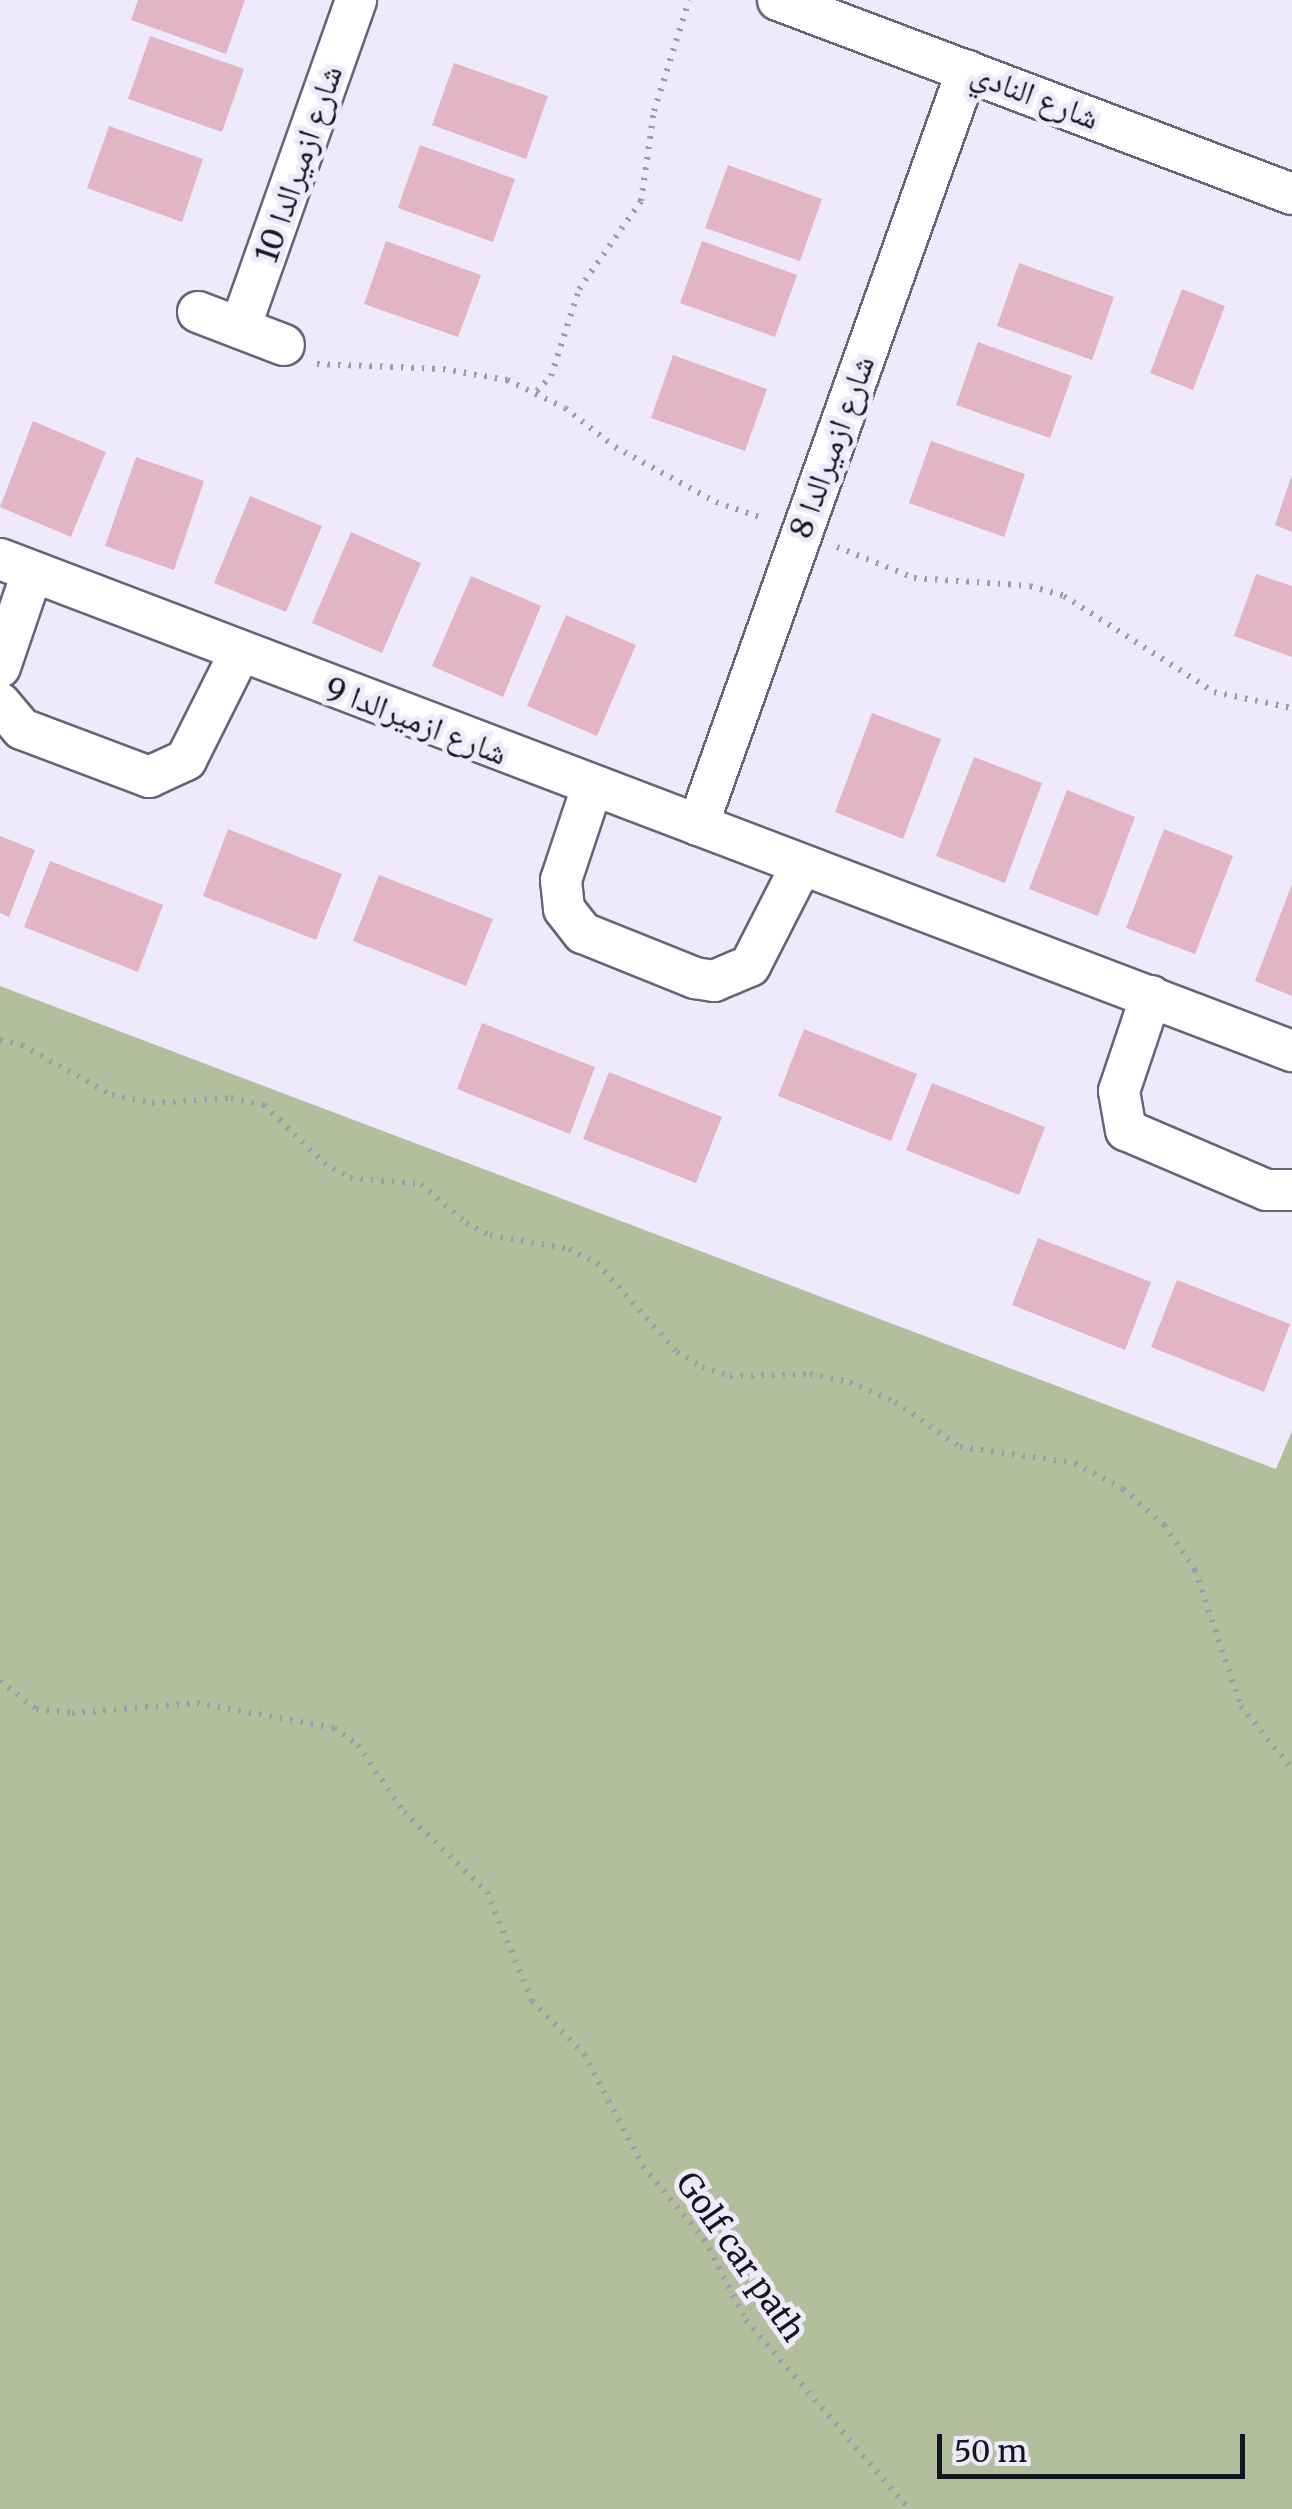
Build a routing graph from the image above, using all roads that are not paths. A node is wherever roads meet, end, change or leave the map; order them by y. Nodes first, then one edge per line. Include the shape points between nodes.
1 (356, 0) edge
2 (778, 0) edge
3 (967, 70) junction
4 (1292, 194) edge
5 (198, 312) dead end
6 (240, 328) junction
7 (284, 345) dead end
8 (16, 566) edge
9 (239, 654) junction
10 (0, 666) edge
11 (0, 704) edge
12 (592, 787) junction
13 (698, 825) junction
14 (801, 866) junction
15 (1151, 996) junction
16 (1292, 1050) edge
17 (1292, 1190) edge

1 - 6 street, شارع ازميرالدا 10
2 - 3 street, شارع النادي
3 - 4 street, شارع النادي
3 - 13 street, شارع ازميرالدا 8
5 - 6 street
6 - 7 street
8 - 9 street, شارع ازميرالدا 9
8 - 10 street, شارع ازميرالدا 9
9 - 11 street via 186,760 149,777 22,729
9 - 12 street, شارع ازميرالدا 9
12 - 13 street, شارع ازميرالدا 9
12 - 14 street via 561,880 564,909 582,933 696,978 714,981 750,966
13 - 14 street, شارع ازميرالدا 9
14 - 15 street, شارع ازميرالدا 9
15 - 16 street, شارع ازميرالدا 9
15 - 17 street via 1119,1091 1126,1130 1267,1190

